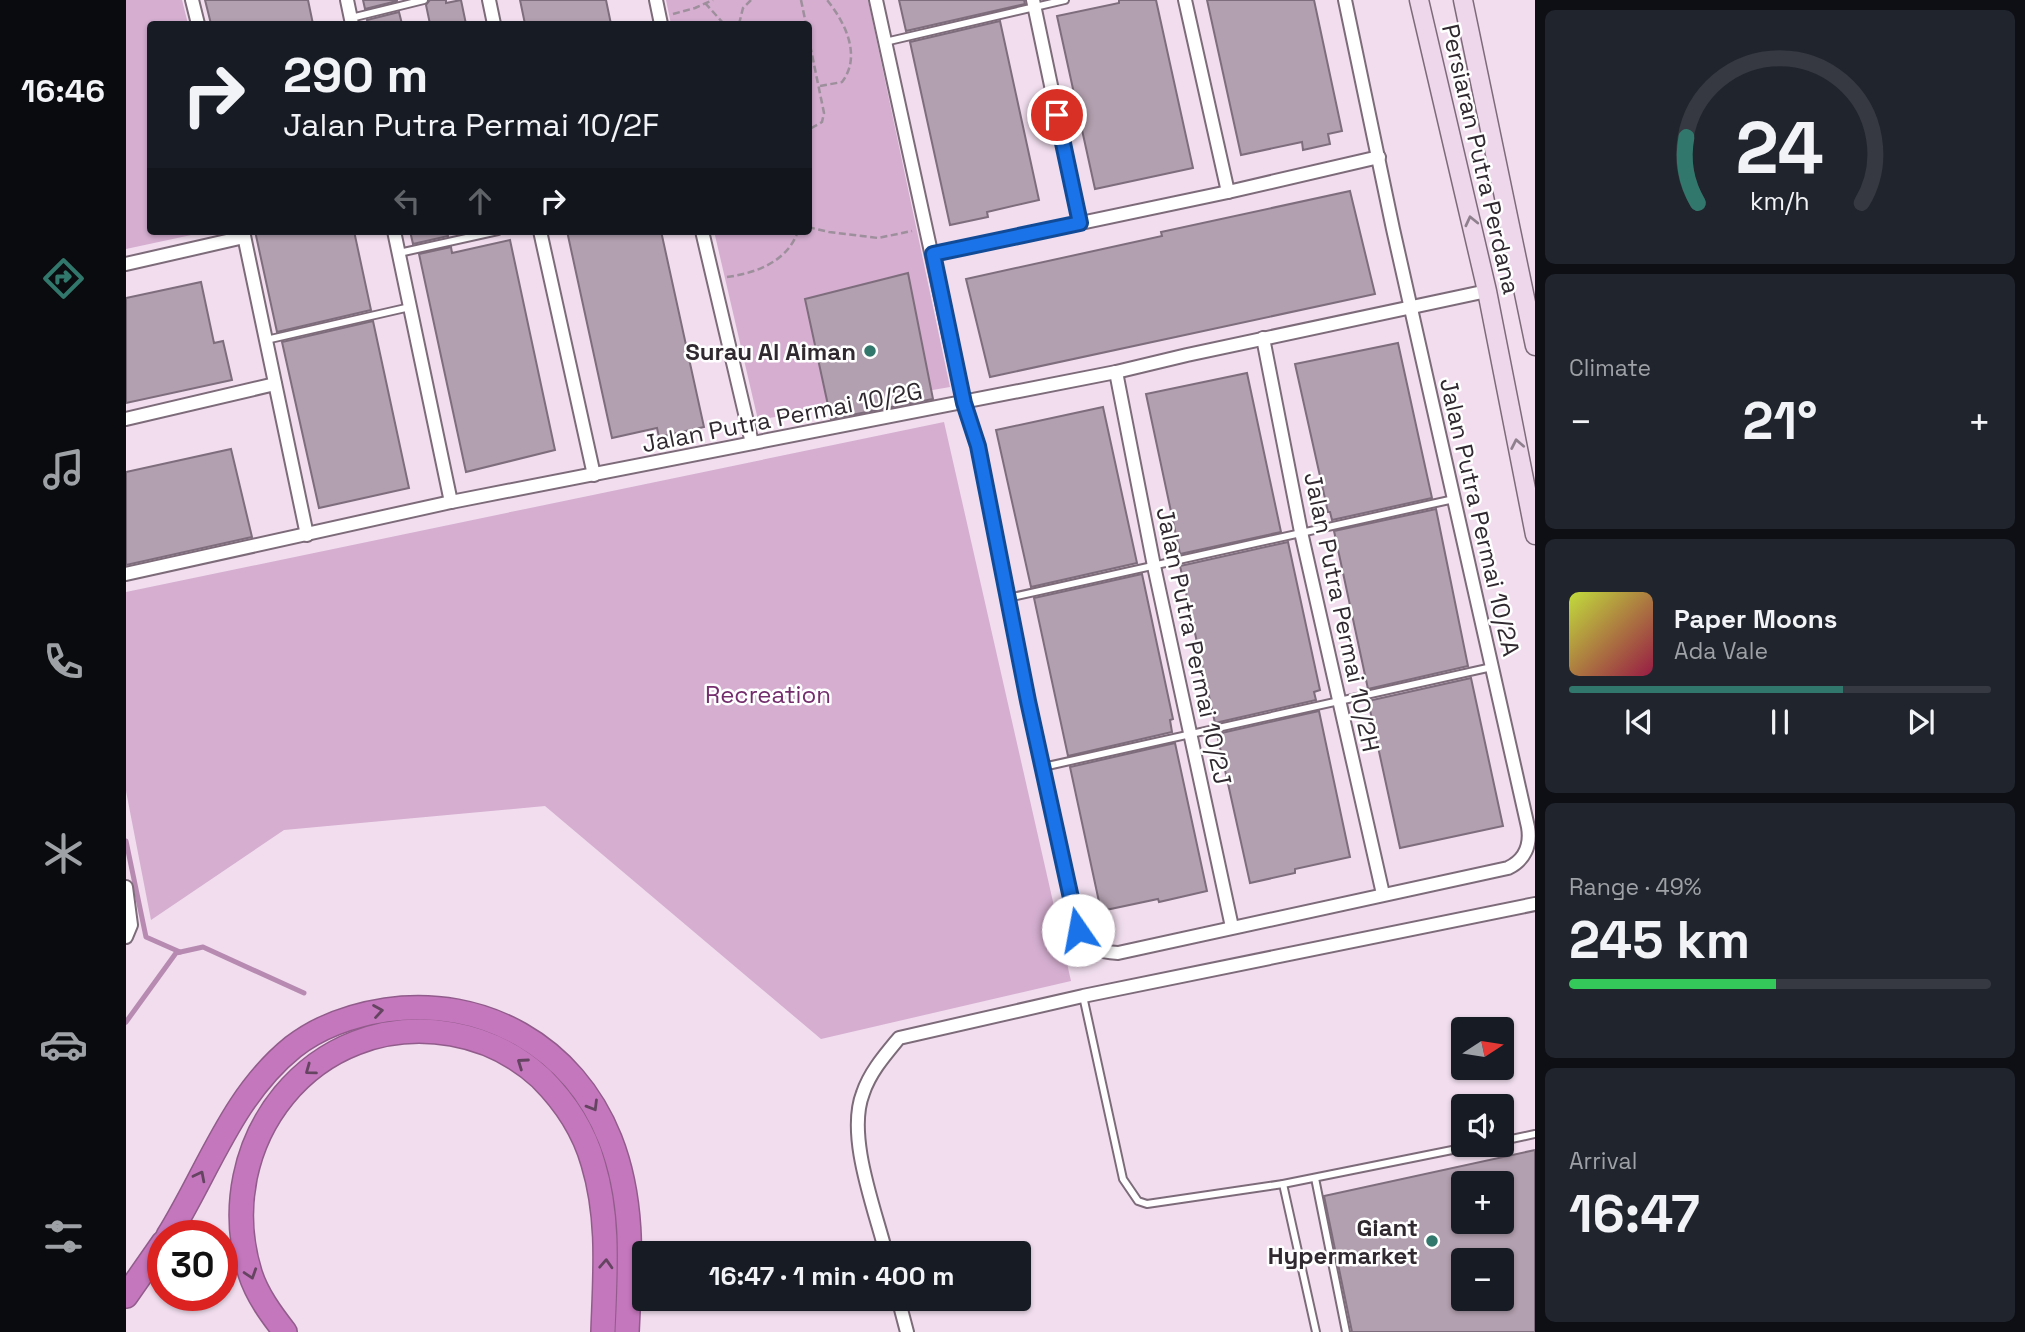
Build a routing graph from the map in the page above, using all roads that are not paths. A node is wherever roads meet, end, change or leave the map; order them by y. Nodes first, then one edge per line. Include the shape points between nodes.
1 (192, 0) edge
2 (347, 0) edge
3 (424, 0) edge
4 (489, 0) edge
5 (656, 0) edge
6 (876, 0) edge
7 (1065, 0) edge
8 (1185, 0) edge
9 (1345, 0) edge
10 (1419, 0) edge
11 (1463, 0) edge
12 (1034, 3) edge
13 (665, 20) edge
14 (197, 21) edge
15 (351, 21) edge
16 (493, 21) edge
17 (885, 42) junction
18 (1379, 158) junction
19 (1228, 192) junction
20 (1080, 223) junction
21 (240, 235) edge
22 (244, 235) edge
23 (395, 235) edge
24 (480, 235) edge
25 (541, 235) edge
26 (703, 235) edge
27 (398, 253) junction
28 (933, 254) junction
29 (126, 264) edge
30 (1487, 291) junction
31 (410, 307) junction
32 (1411, 307) junction
33 (1264, 338) junction
34 (266, 340) junction
35 (1535, 346) edge
36 (1116, 372) junction
37 (275, 384) junction
38 (964, 403) junction
39 (126, 419) edge
40 (752, 443) junction
41 (594, 475) junction
42 (1456, 499) junction
43 (450, 502) junction
44 (1301, 532) junction
45 (307, 535) junction
46 (1535, 535) edge
47 (1154, 566) junction
48 (126, 574) edge
49 (1008, 598) junction
50 (1492, 667) junction
51 (1340, 700) junction
52 (1190, 733) junction
53 (1042, 767) junction
54 (126, 887) edge
55 (1383, 894) junction
56 (1535, 904) edge
57 (1232, 928) junction
58 (126, 937) edge
59 (1083, 996) junction
60 (1535, 1134) edge
61 (1514, 1138) edge
62 (1451, 1150) edge
63 (1315, 1178) junction
64 (1283, 1184) junction
65 (176, 1220) edge
66 (883, 1241) edge
67 (147, 1266) edge
68 (126, 1296) edge
69 (901, 1311) edge
70 (285, 1332) edge
71 (603, 1332) edge
72 (627, 1332) edge
73 (907, 1332) edge
74 (1316, 1332) edge
75 (1346, 1332) edge

1 - 14 street
2 - 15 street
3 - 15 lane
4 - 16 street
5 - 13 street
6 - 17 street, Jalan Putra Permai 10/2A
7 - 12 lane
8 - 19 street
9 - 18 street, Jalan Putra Permai 10/2A
30 -> 10 main road, Persiaran Putra Perdana
11 - 35 main road, Persiaran Putra Perdana
12 - 17 lane
12 - 20 street
17 - 28 street, Jalan Putra Permai 10/2A
18 - 19 street
18 - 32 street, Jalan Putra Permai 10/2A
19 - 20 street
20 - 28 street
21 - 29 street
22 - 34 street
23 - 27 street
24 - 27 lane
25 - 41 street
26 - 40 street
27 - 31 street
28 - 38 street, Jalan Putra Permai 10/2A
30 - 32 street, Jalan Putra Permai 10/2G
46 -> 30 main road, Persiaran Putra Perdana
31 - 34 lane
31 - 43 street
32 - 33 street, Jalan Putra Permai 10/2G
32 - 42 street, Jalan Putra Permai 10/2A
33 - 36 street, Jalan Putra Permai 10/2G
33 - 44 street, Jalan Putra Permai 10/2H
34 - 37 street
36 - 38 street, Jalan Putra Permai 10/2G
36 - 47 street, Jalan Putra Permai 10/2J
37 - 39 street
37 - 45 street
38 - 40 street, Jalan Putra Permai 10/2G
38 - 49 street, Jalan Putra Permai 10/2A via 978,446
40 - 41 street, Jalan Putra Permai 10/2G
41 - 43 street, Jalan Putra Permai 10/2G
42 - 44 lane
42 - 50 street, Jalan Putra Permai 10/2A
43 - 45 street, Jalan Putra Permai 10/2G
44 - 47 lane
44 - 51 street, Jalan Putra Permai 10/2H
45 - 48 street, Jalan Putra Permai 10/2G
47 - 49 lane
47 - 52 street, Jalan Putra Permai 10/2J
49 - 53 street, Jalan Putra Permai 10/2A
50 - 51 lane
50 - 55 street, Jalan Putra Permai 10/2A via 1528,827 1526,852 1508,868
51 - 52 lane
51 - 55 street, Jalan Putra Permai 10/2H
52 - 53 lane
52 - 57 street, Jalan Putra Permai 10/2J
53 - 57 street, Jalan Putra Permai 10/2A via 1078,930 1090,947 1118,953
54 - 58 street via 131,925
55 - 57 street, Jalan Putra Permai 10/2A
56 - 59 street
59 - 64 lane via 1123,1178 1138,1201 1147,1204
59 - 66 street via 899,1038 881,1060 862,1093 858,1142
60 - 61 lane
62 - 63 lane
63 - 64 lane
63 - 75 lane
64 - 74 lane
65 -> 72 highway via 240,1108 293,1047 336,1023 368,1013 423,1007 466,1011 512,1028 549,1053 570,1073 602,1122 629,1213
67 - 68 highway
69 - 73 street
71 -> 70 highway via 604,1213 593,1162 568,1109 529,1067 499,1048 426,1030 387,1034 334,1053 295,1083 258,1132 240,1203 243,1240 257,1292

